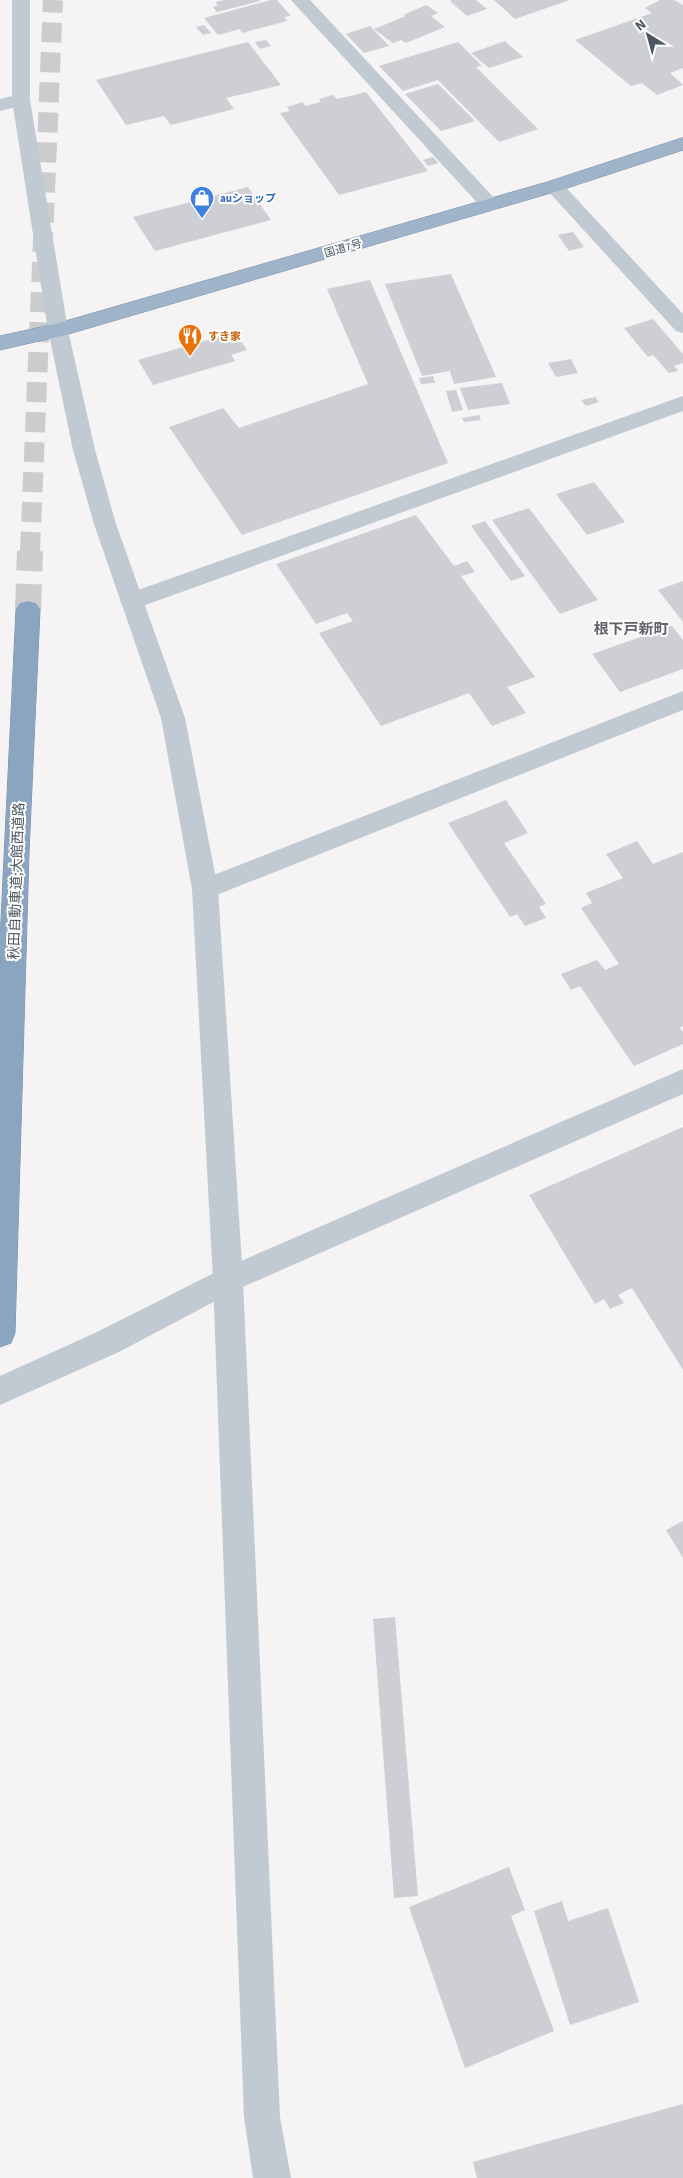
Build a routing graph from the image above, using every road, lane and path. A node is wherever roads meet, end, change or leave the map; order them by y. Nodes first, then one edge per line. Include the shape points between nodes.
1 (21, 0) edge
2 (300, 0) edge
3 (21, 100) junction
4 (0, 105) edge
5 (683, 144) edge
6 (554, 186) junction
7 (490, 205) junction
8 (683, 326) edge
9 (58, 330) junction
10 (0, 344) edge
11 (683, 404) edge
12 (132, 601) junction
13 (28, 610) tunnel mouth
14 (683, 700) edge
15 (16, 852) junction
16 (205, 889) junction
17 (0, 951) edge
18 (683, 1081) edge
19 (228, 1280) junction
20 (0, 1333) edge
21 (0, 1391) edge
22 (272, 2178) edge

1 - 3 street
2 - 7 street
3 - 4 street
3 - 9 street
5 - 6 highway, 国道7号
6 - 7 highway, 国道7号
6 - 8 street
7 - 9 highway, 国道7号
9 - 10 highway, 国道7号
9 - 12 street via 84,450
11 - 12 street
12 - 16 street via 173,718
13 - 15 highway, 秋田自動車道;大館西道路
14 - 16 street
15 - 17 highway
15 - 20 highway, 秋田自動車道;大館西道路
16 - 19 street
18 - 19 street
19 - 21 street via 108,1342
19 - 22 street via 262,2117

